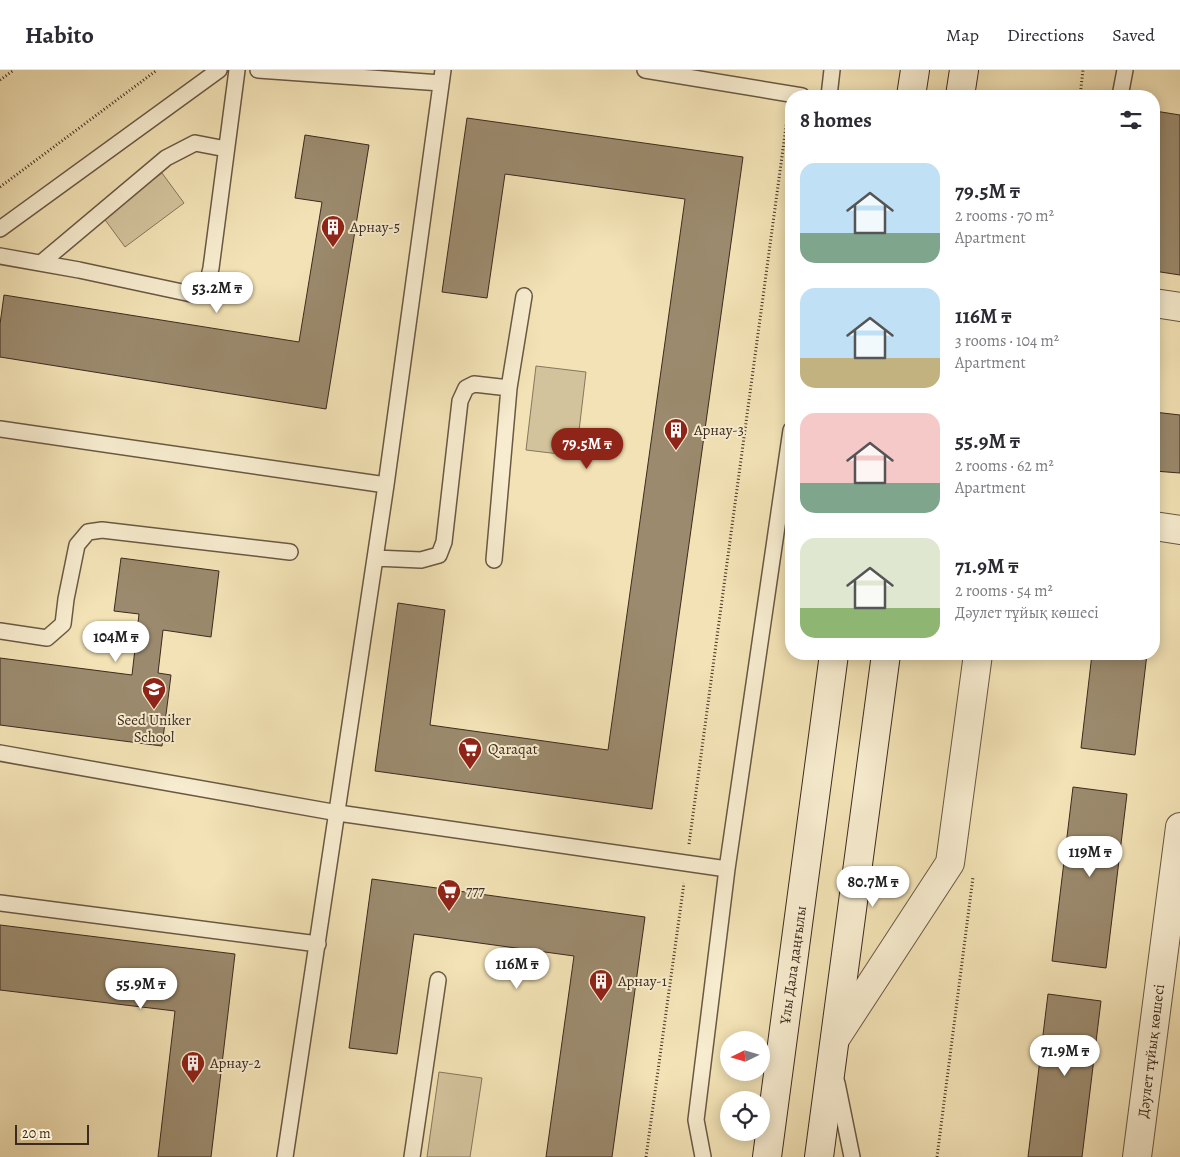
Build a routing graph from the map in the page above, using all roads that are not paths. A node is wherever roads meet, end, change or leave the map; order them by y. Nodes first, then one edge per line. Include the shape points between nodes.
1 (220, 70) edge
2 (238, 70) edge
3 (258, 70) edge
4 (645, 70) edge
5 (832, 70) edge
6 (915, 70) edge
7 (964, 70) edge
8 (1125, 70) edge
9 (442, 76) edge
10 (830, 90) edge
11 (911, 90) edge
12 (961, 90) edge
13 (1121, 90) edge
14 (785, 93) edge
15 (226, 149) junction
16 (0, 229) edge
17 (0, 256) edge
18 (40, 263) junction
19 (524, 296) dead end
20 (1160, 304) edge
21 (1180, 307) edge
22 (509, 388) junction
23 (0, 429) edge
24 (785, 471) edge
25 (386, 485) junction
26 (1160, 527) edge
27 (1180, 530) edge
28 (290, 552) dead end
29 (375, 558) junction
30 (494, 560) dead end
31 (0, 631) edge
32 (833, 660) edge
33 (885, 660) edge
34 (977, 660) edge
35 (0, 753) edge
36 (338, 813) junction
37 (1180, 827) edge
38 (727, 869) junction
39 (0, 903) edge
40 (318, 944) junction
41 (438, 980) dead end
42 (833, 1049) junction
43 (286, 1157) edge
44 (412, 1157) edge
45 (703, 1157) edge
46 (767, 1157) edge
47 (819, 1157) edge
48 (852, 1157) edge
49 (1137, 1157) edge

1 - 16 lane
2 - 15 lane
3 - 9 lane
4 - 14 lane
5 - 10 lane
6 - 11 main road
7 - 12 main road
8 - 13 lane
9 - 25 lane
15 - 18 lane via 195,143 166,158
15 - 18 lane via 206,289 196,295
17 - 18 lane
19 - 22 lane
20 - 21 main road
22 - 29 lane via 474,384 466,388 460,401 444,542 439,555 421,560
22 - 30 lane
23 - 25 lane
24 - 38 lane
25 - 29 lane
26 - 27 main road
28 - 31 lane via 102,530 88,532 77,545 63,624 47,638
29 - 36 lane
32 - 46 main road, Ұлы Дала даңғылы
33 - 42 main road
34 - 42 main road via 950,863
35 - 36 lane
36 - 38 lane
36 - 40 lane
37 - 49 main road, Дәулет тұйық көшесі
38 - 45 lane via 696,1120
39 - 40 lane
40 - 43 lane
41 - 44 lane
42 - 47 main road
42 - 48 lane

